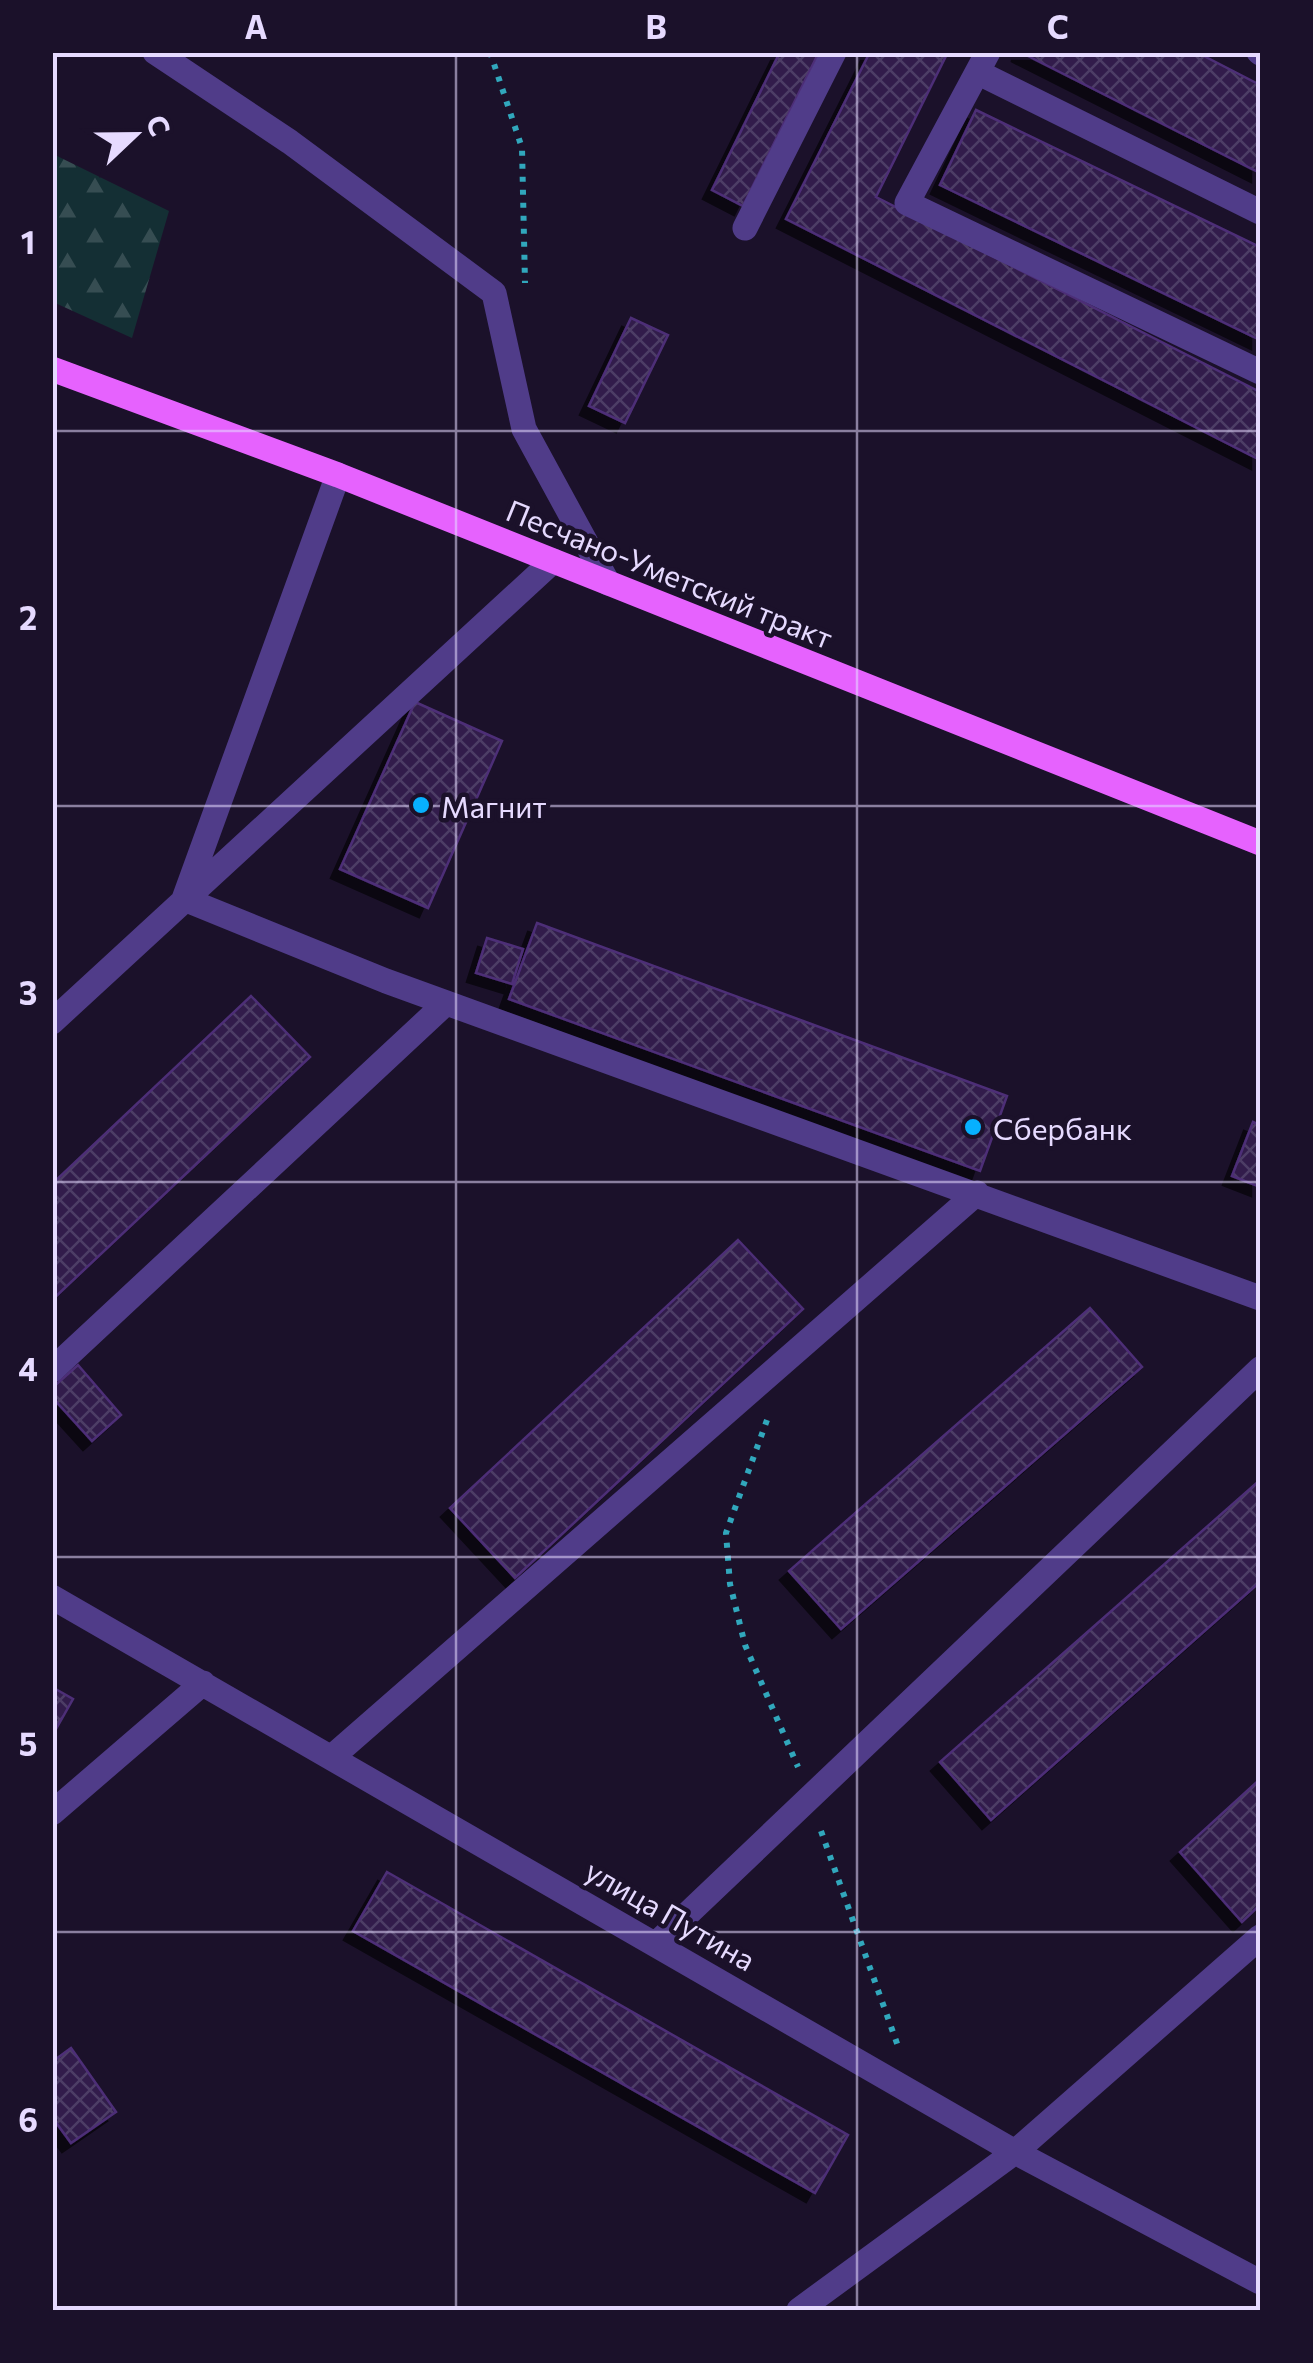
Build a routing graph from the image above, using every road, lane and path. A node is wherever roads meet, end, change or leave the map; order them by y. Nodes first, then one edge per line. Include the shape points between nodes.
1 (155, 52) edge
2 (490, 52) edge
3 (834, 52) edge
4 (983, 63) edge
5 (1260, 212) edge
6 (745, 228) dead end
7 (526, 287) dead end
8 (52, 369) edge
9 (1260, 372) edge
10 (338, 474) junction
11 (553, 561) junction
12 (608, 584) junction
13 (1260, 843) edge
14 (184, 899) junction
15 (446, 1002) junction
16 (52, 1022) edge
17 (977, 1193) junction
18 (1260, 1298) edge
19 (1260, 1369) edge
20 (52, 1370) edge
21 (771, 1410) dead end
22 (52, 1597) edge
23 (203, 1683) junction
24 (332, 1758) junction
25 (809, 1798) junction
26 (52, 1812) edge
27 (1260, 1937) edge
28 (657, 1943) junction
29 (915, 2093) junction
30 (1015, 2152) junction
31 (1260, 2282) edge
32 (799, 2310) edge

1 - 12 street via 494,293 524,429
2 - 7 path via 522,148
3 - 6 street
4 - 5 street
4 - 9 street via 907,203
8 - 10 main road, Песчано-Уметский тракт
10 - 11 main road, Песчано-Уметский тракт
10 - 14 street
11 - 12 main road, Песчано-Уметский тракт
11 - 14 street
12 - 13 main road, Песчано-Уметский тракт
14 - 15 street
14 - 16 street
15 - 17 street
15 - 20 street
17 - 18 street
17 - 24 street
19 - 25 street
21 - 25 path via 726,1533 730,1584 745,1646
22 - 23 street, улица Путина
23 - 24 street, улица Путина
23 - 26 street
24 - 28 street, улица Путина
25 - 28 street
25 - 29 path
27 - 30 street
28 - 29 street, улица Путина
29 - 30 street, улица Путина
30 - 31 street, улица Путина
30 - 32 street

